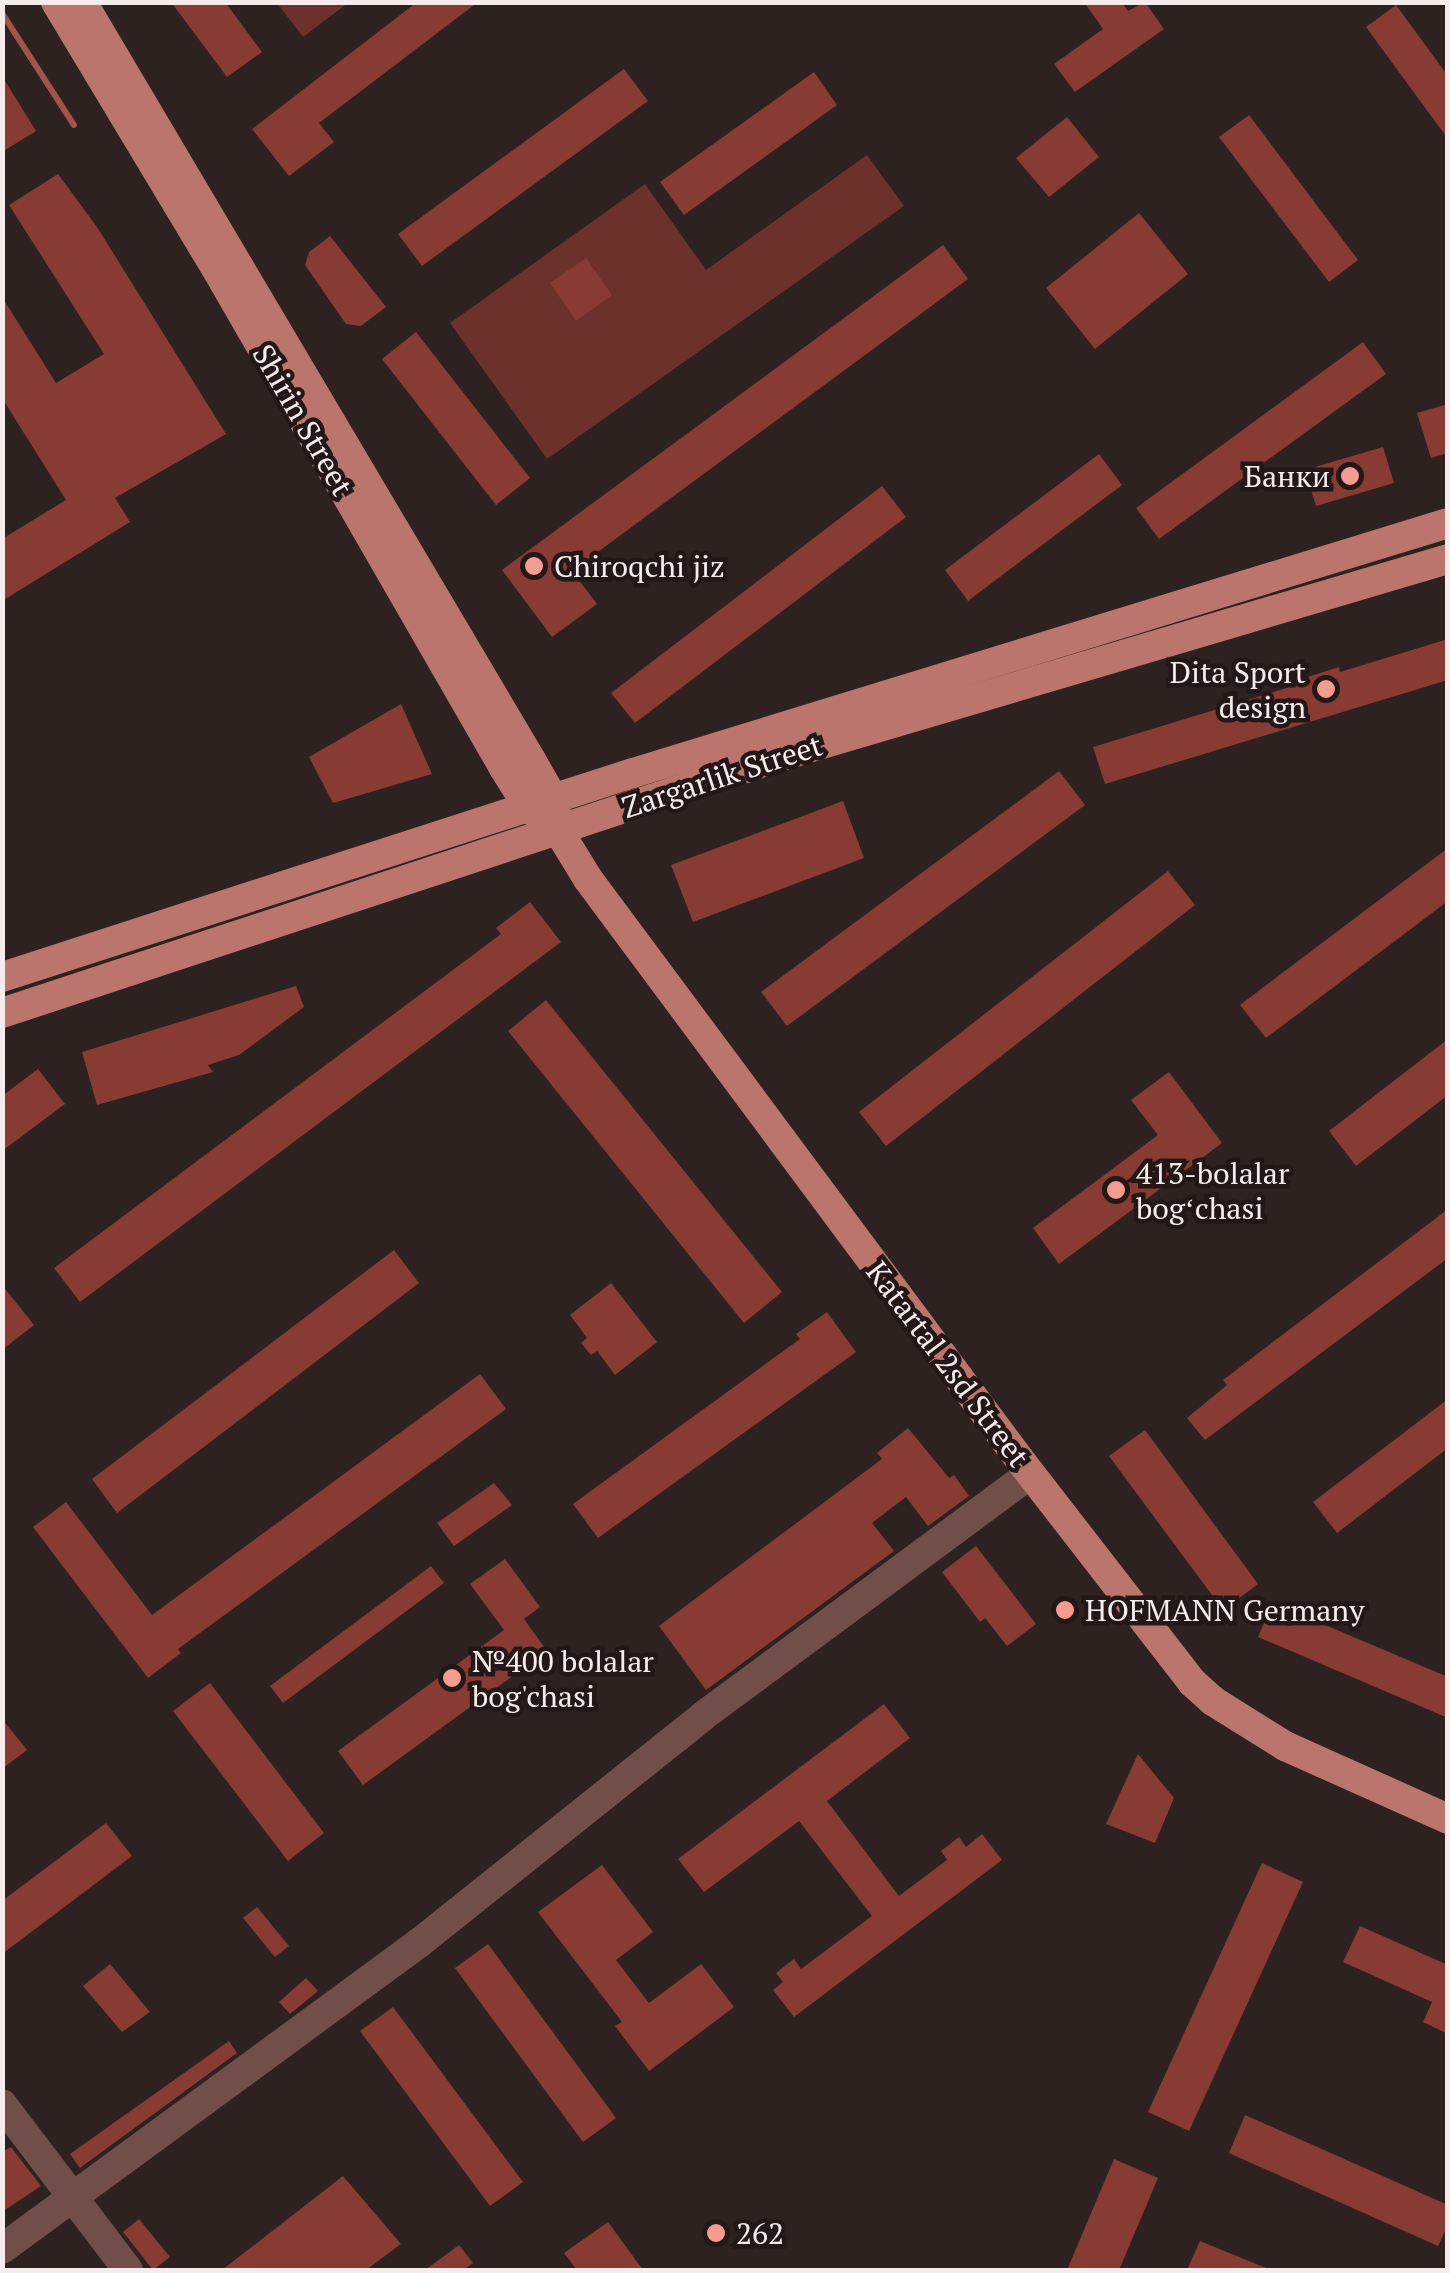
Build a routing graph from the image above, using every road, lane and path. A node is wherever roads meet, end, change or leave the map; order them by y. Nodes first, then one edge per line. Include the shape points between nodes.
1 (56, 2) edge
2 (82, 2) edge
3 (1448, 523) edge
4 (1448, 559) edge
5 (541, 804) junction
6 (558, 830) junction
7 (2, 977) edge
8 (2, 1013) edge
9 (1030, 1474) junction
10 (1448, 1819) edge
11 (2, 2104) edge
12 (74, 2200) junction
13 (2, 2249) edge
14 (128, 2270) edge

1 - 5 main road, Shirin Street
2 - 5 main road, Shirin Street
3 - 5 main road, Zargarlik Street
4 - 6 main road, Zargarlik Street via 788,754
5 - 6 main road, Shirin Street
5 - 7 main road, Zargarlik Street
6 - 8 main road, Zargarlik Street
6 - 9 main road, Katartal 2sd Street via 620,928
9 - 10 main road, Katartal 2sd Street via 1213,1701 1285,1746
9 - 12 street via 703,1716 419,1942
11 - 12 street
12 - 13 street
12 - 14 street

